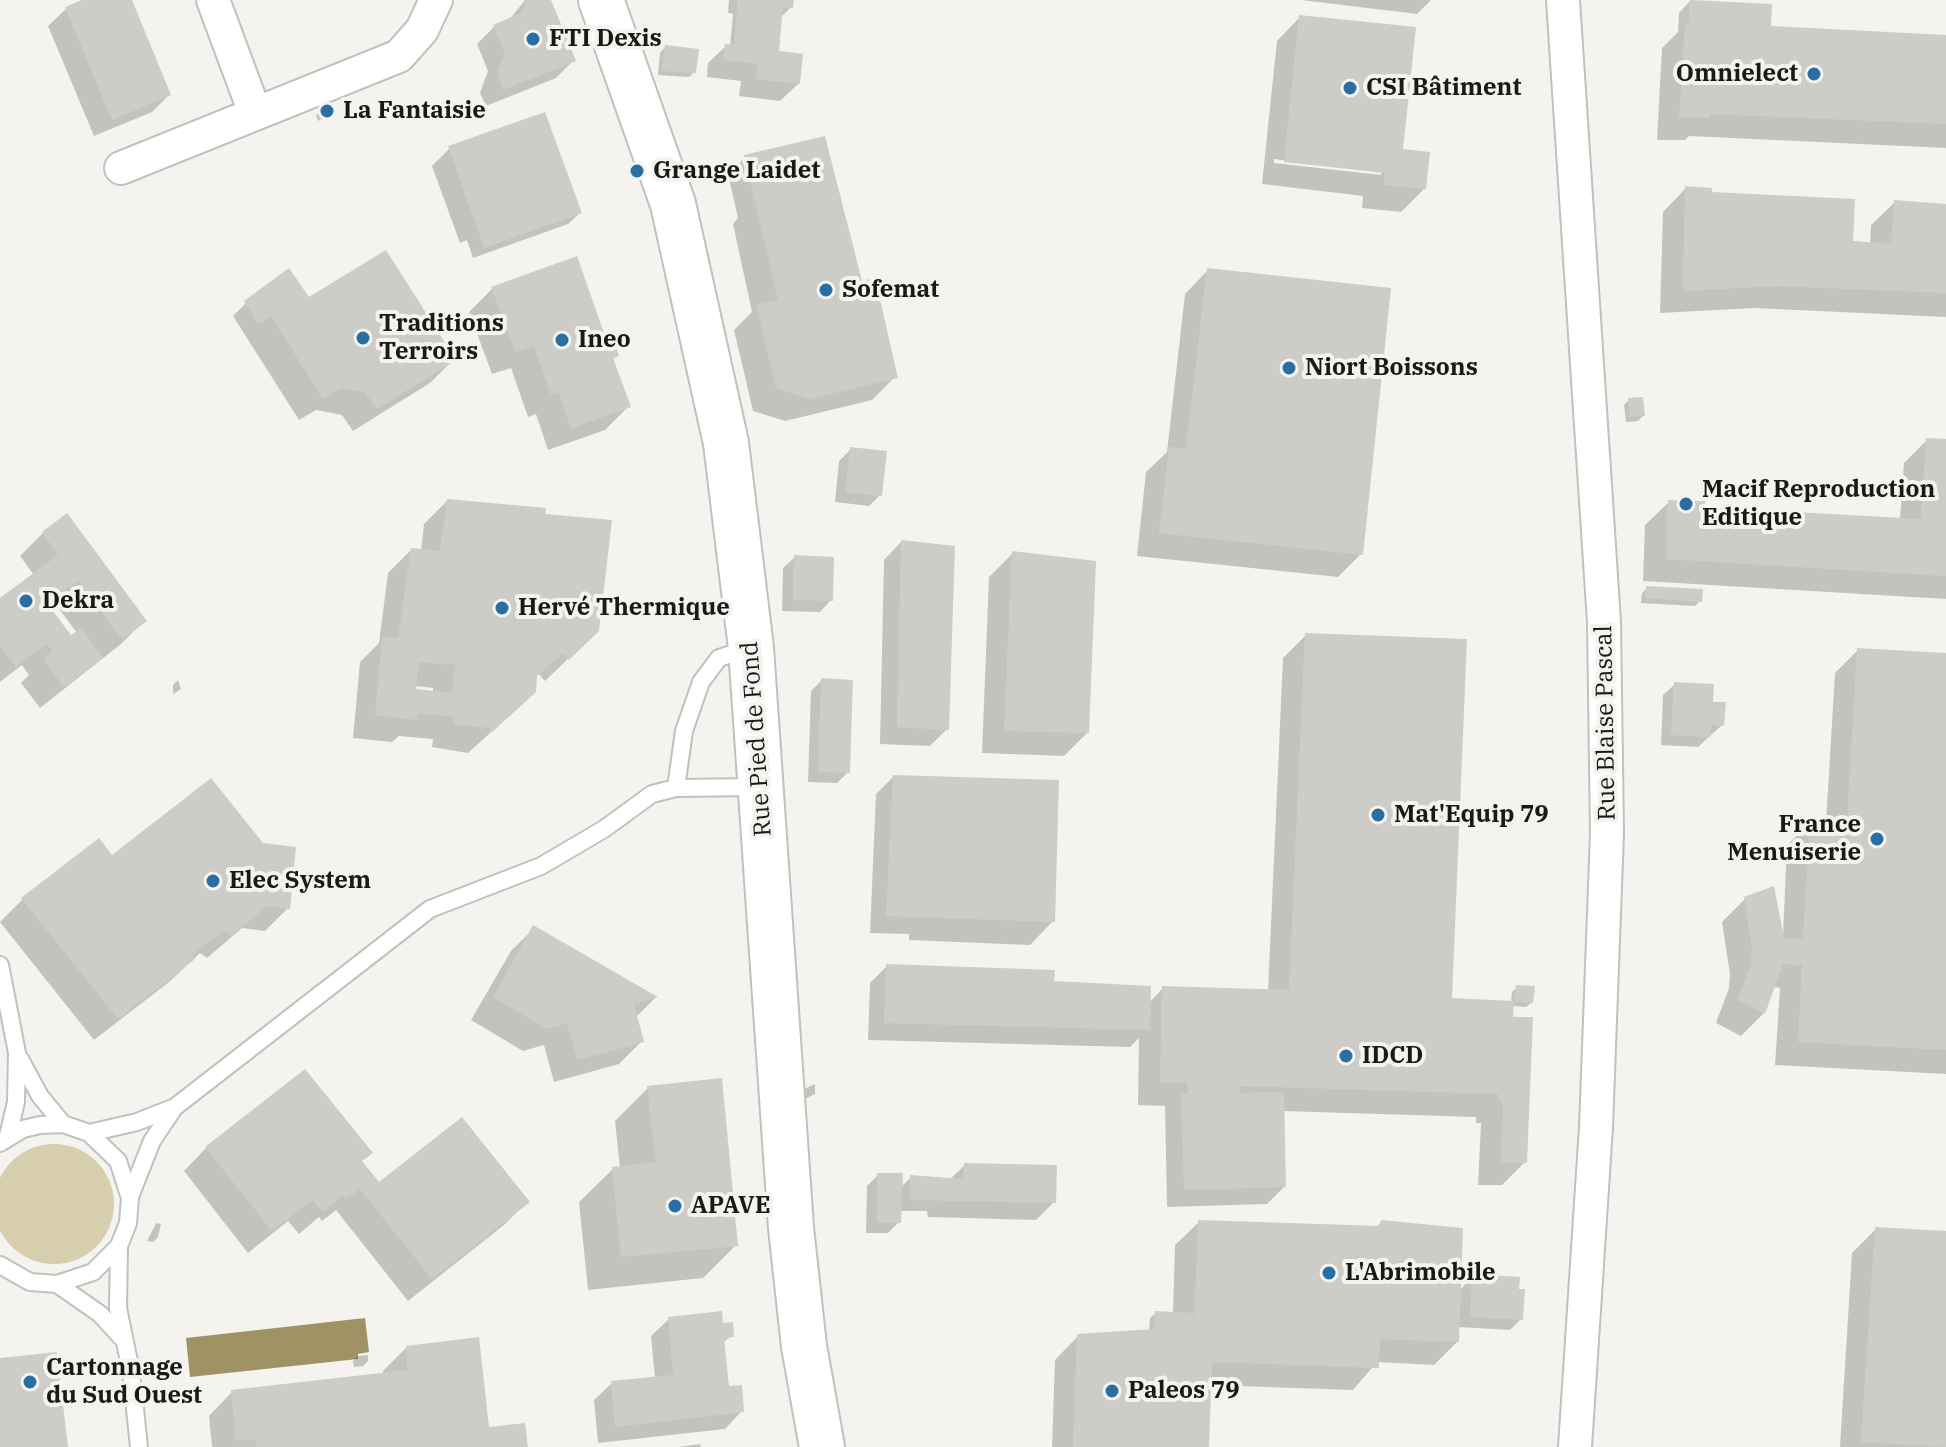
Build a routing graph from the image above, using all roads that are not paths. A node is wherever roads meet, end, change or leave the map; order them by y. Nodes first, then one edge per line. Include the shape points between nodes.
1 (213, 0) edge
2 (436, 0) edge
3 (601, 0) edge
4 (1563, 0) edge
5 (255, 113) junction
6 (121, 168) dead end
7 (751, 648) junction
8 (761, 787) junction
9 (676, 788) junction
10 (0, 965) edge
11 (17, 1053) junction
12 (175, 1107) junction
13 (63, 1124) junction
14 (89, 1133) junction
15 (4, 1140) edge
16 (130, 1198) junction
17 (119, 1246) junction
18 (2, 1271) edge
19 (57, 1284) junction
20 (122, 1338) junction
21 (139, 1447) edge
22 (822, 1447) edge
23 (1575, 1447) edge

1 - 5 street
2 - 5 street via 422,30 399,56
3 - 7 main road, Rue Pied de Fond via 673,204 696,296 726,443
4 - 23 street, Rue Blaise Pascal via 1604,622 1607,833 1596,1127
5 - 6 street
7 - 8 main road, Rue Pied de Fond
7 - 9 lane via 719,658 701,682 684,731
8 - 9 lane
8 - 22 main road, Rue Pied de Fond via 791,1228
9 - 12 lane via 652,794 541,866 430,909
10 - 11 lane
11 - 13 lane via 40,1096
11 - 15 lane via 16,1102
12 - 14 lane
12 - 16 lane via 152,1141
13 - 14 lane
13 - 15 lane via 40,1125
14 - 16 lane via 118,1161
16 - 17 lane
17 - 19 lane via 93,1272
17 - 20 lane
18 - 19 lane via 30,1282
19 - 20 lane via 100,1314
20 - 21 lane

